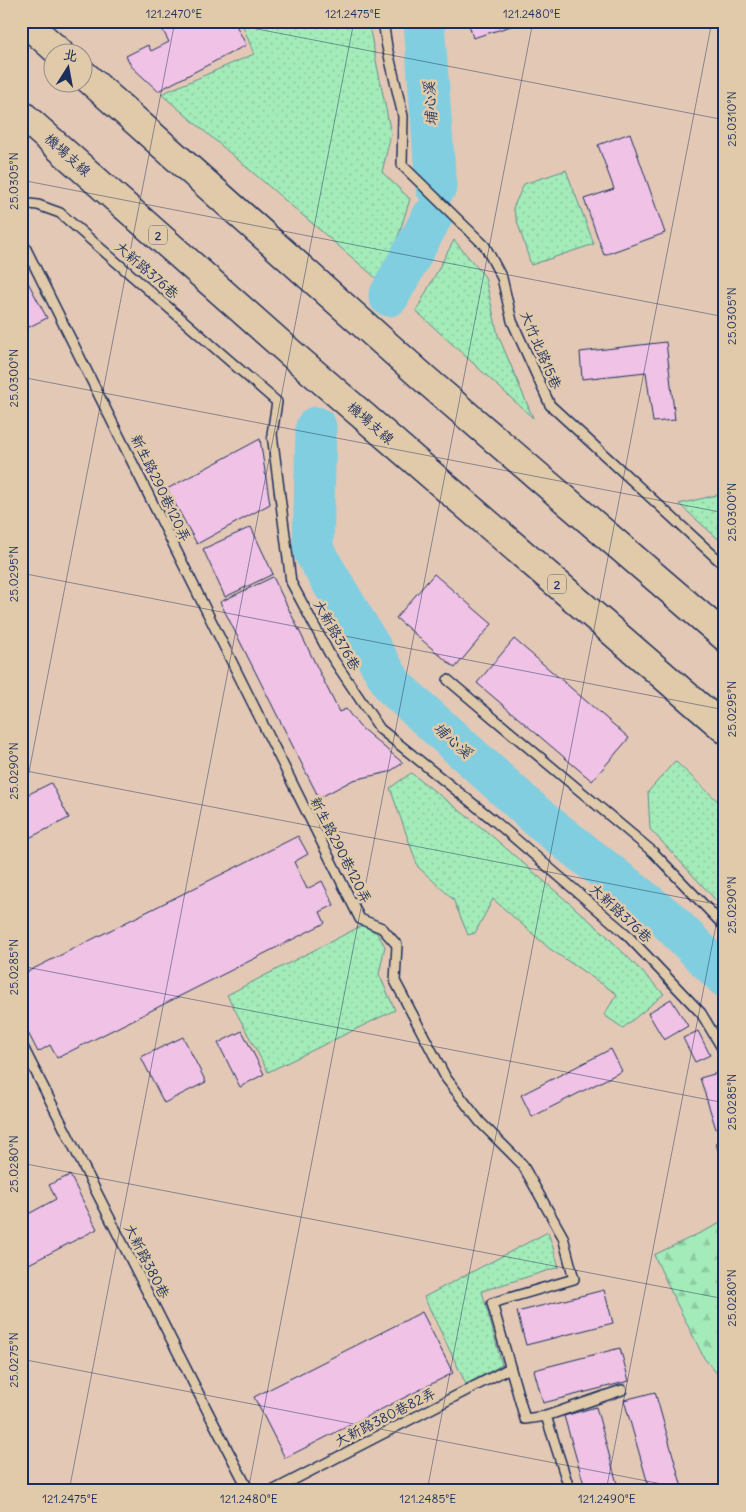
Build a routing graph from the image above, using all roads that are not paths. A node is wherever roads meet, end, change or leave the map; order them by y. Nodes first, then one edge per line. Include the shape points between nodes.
1 (24, 21) edge
2 (383, 21) edge
3 (48, 42) edge
4 (92, 83) edge
5 (21, 114) edge
6 (21, 203) edge
7 (21, 239) edge
8 (725, 566) edge
9 (725, 637) edge
10 (448, 680) dead end
11 (725, 729) edge
12 (725, 926) edge
13 (21, 1043) edge
14 (725, 1052) edge
15 (510, 1368) junction
16 (622, 1390) dead end
17 (546, 1416) junction
18 (250, 1491) edge
19 (272, 1491) edge
20 (570, 1491) edge

1 - 3 highway
2 - 8 lane, 大竹北路15巷 via 404,116 402,165 485,246 502,278 512,321 550,406
4 - 9 highway via 426,380
5 - 11 highway, 機場支線 / 2 via 294,356
6 - 14 lane, 大新路376巷 via 60,213 277,402 272,434 291,582 329,652 380,728 625,932 702,1014
7 - 15 lane, 新生路290巷120弄 via 360,919 382,928 397,945 395,981 446,1078 480,1122 522,1164 563,1236 574,1279 492,1303
10 - 12 lane via 653,852
13 - 18 lane, 大新路380巷
15 - 17 lane, 新生路290巷120弄 via 525,1420
15 - 19 lane, 大新路380巷82弄
16 - 17 lane, 新生路290巷120弄
17 - 20 lane

